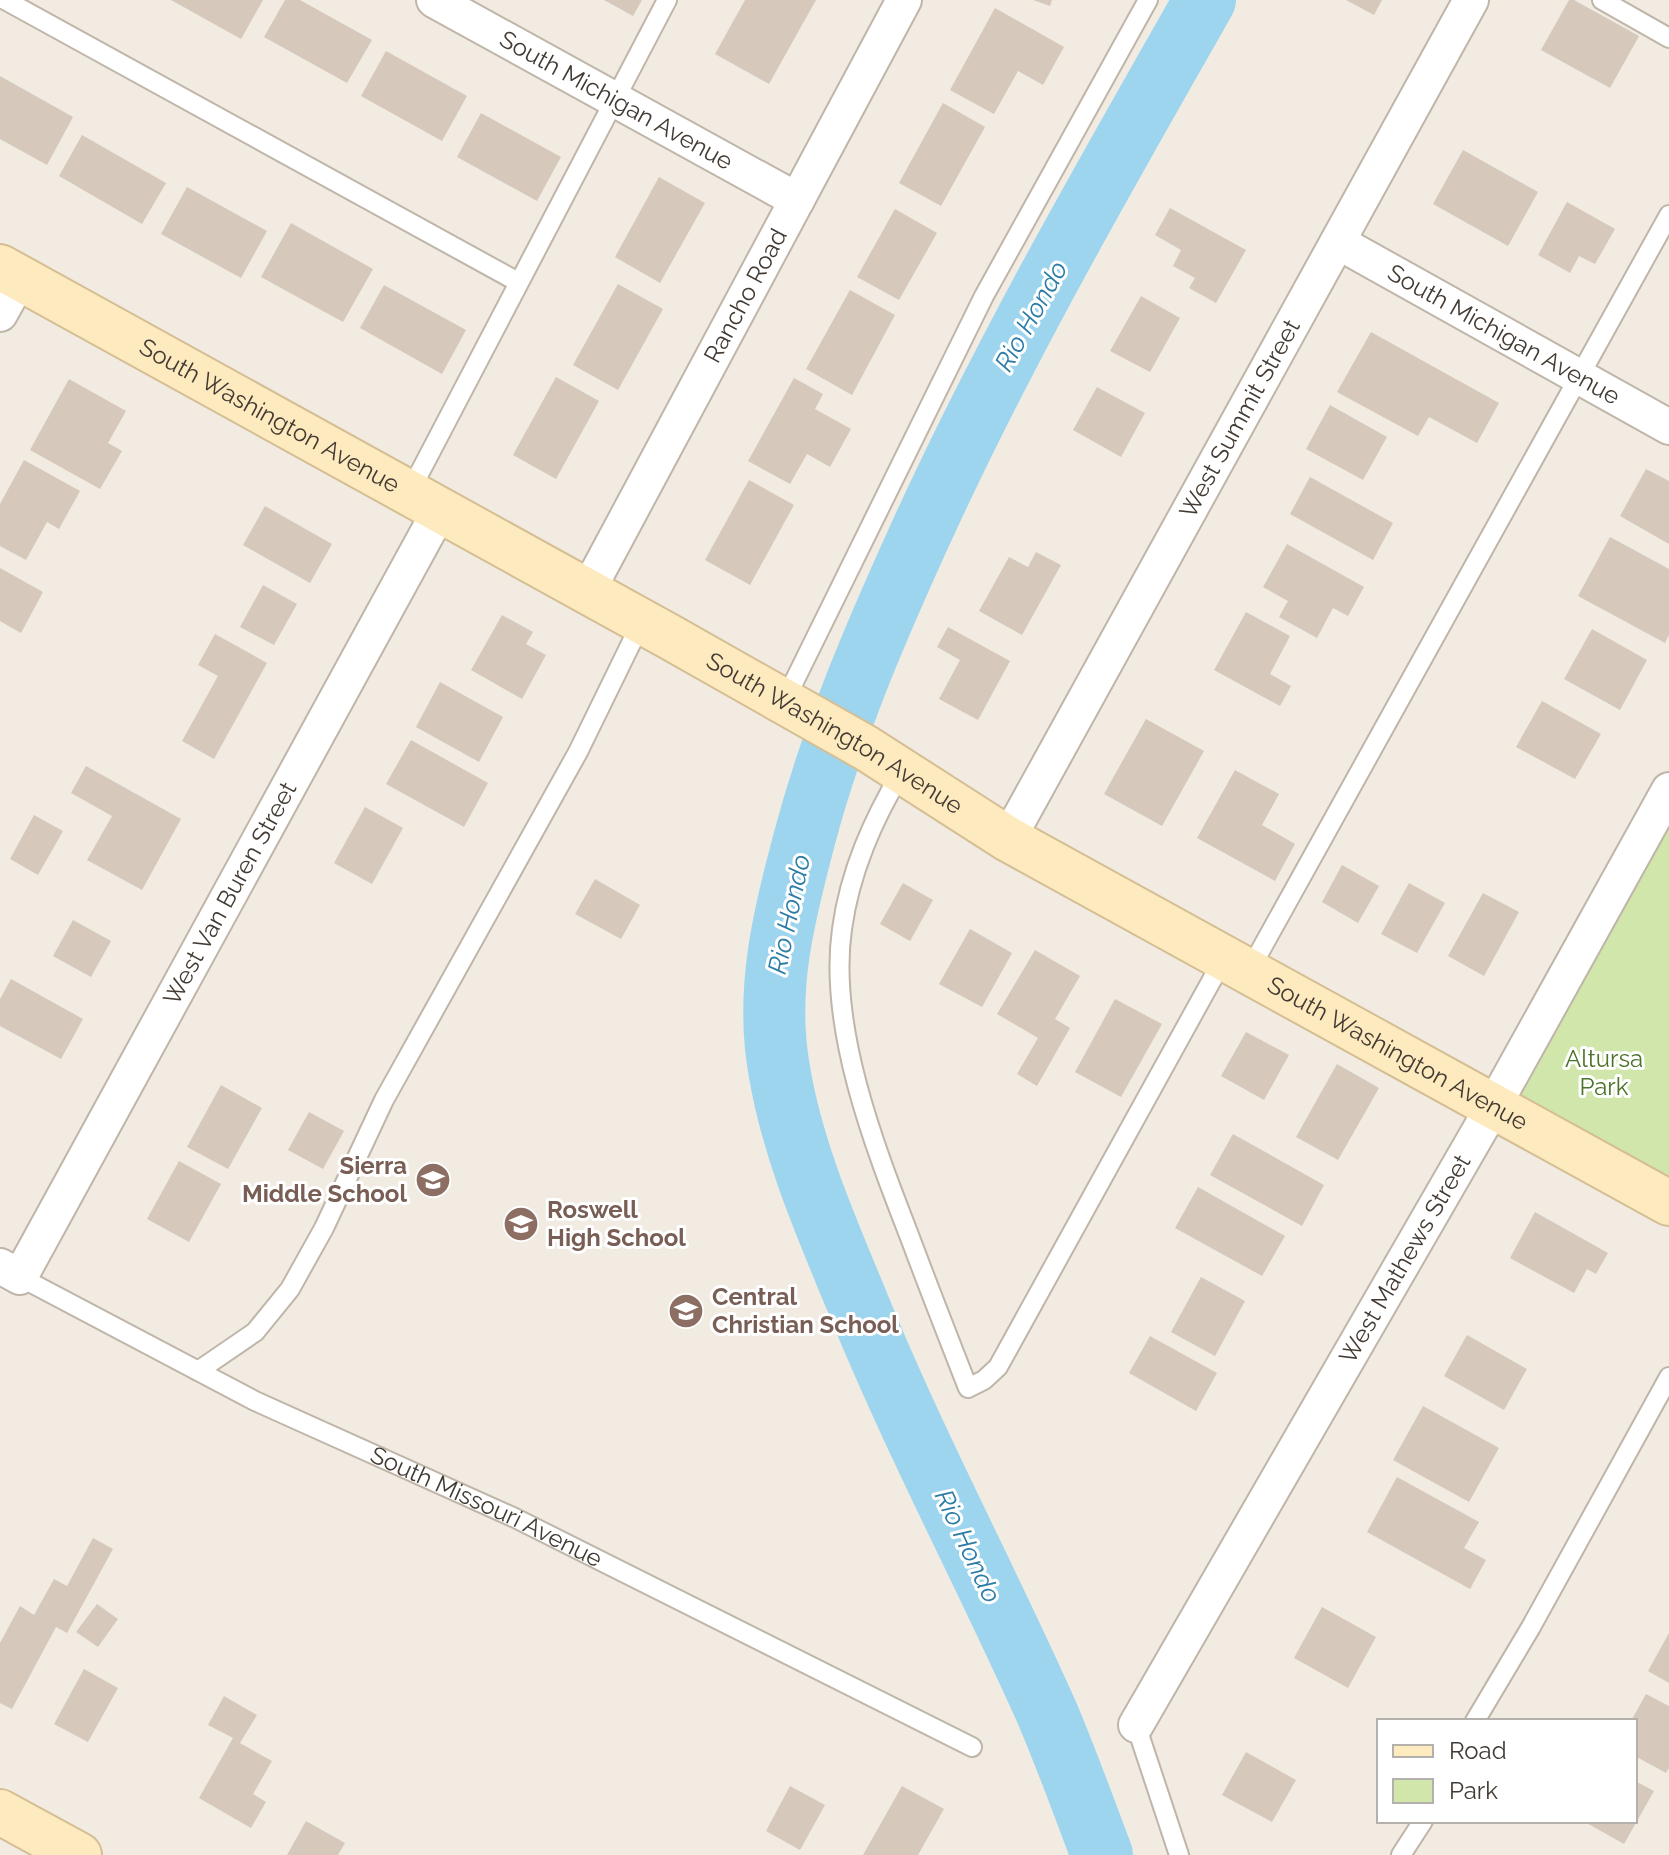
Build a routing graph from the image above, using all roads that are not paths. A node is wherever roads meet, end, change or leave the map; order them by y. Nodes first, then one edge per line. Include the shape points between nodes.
1 (5, 0) edge
2 (434, 0) edge
3 (667, 0) edge
4 (904, 0) edge
5 (1148, 0) edge
6 (1471, 0) edge
7 (1602, 0) edge
8 (1669, 38) edge
9 (613, 98) junction
10 (797, 200) junction
11 (1669, 215) edge
12 (1338, 242) junction
13 (518, 282) junction
14 (7, 286) edge
15 (1579, 377) junction
16 (1669, 427) edge
17 (425, 501) junction
18 (587, 592) junction
19 (642, 621) junction
20 (799, 710) junction
21 (902, 771) junction
22 (1669, 790) edge
23 (1008, 839) junction
24 (1236, 965) junction
25 (1493, 1107) junction
26 (1669, 1203) edge
27 (10, 1271) edge
28 (198, 1371) junction
29 (1669, 1377) edge
30 (1476, 1719) edge
31 (1136, 1725) joint
32 (972, 1747) dead end
33 (0, 1812) edge
34 (1422, 1823) edge
35 (79, 1855) edge
36 (1179, 1855) edge
37 (1401, 1855) edge

1 - 13 lane
2 - 9 street, South Michigan Avenue
3 - 9 lane
4 - 10 street, Rancho Road
5 - 20 lane via 984,296
6 - 12 street, West Summit Street
7 - 8 lane
9 - 10 street, South Michigan Avenue
9 - 13 lane
10 - 18 street, Rancho Road
11 - 15 lane
12 - 15 street, South Michigan Avenue
12 - 23 street, West Summit Street
13 - 17 lane
14 - 17 street, South Washington Avenue
15 - 16 street, South Michigan Avenue
15 - 24 lane
17 - 18 street, South Washington Avenue
17 - 27 street, West Van Buren Street
18 - 19 street, South Washington Avenue
19 - 20 street, South Washington Avenue
19 - 28 lane via 578,752 384,1100 290,1289 255,1332
20 - 21 street, South Washington Avenue
21 - 23 street, South Washington Avenue
21 - 24 lane via 869,831 851,883 841,930 840,977 848,1044 872,1139 968,1388 998,1367
22 - 25 street, West Mathews Street
23 - 24 street, South Washington Avenue
24 - 25 street, South Washington Avenue
25 - 26 street, South Washington Avenue
25 - 31 street, West Mathews Street
27 - 28 lane, South Missouri Avenue
28 - 32 lane, South Missouri Avenue via 304,1425 515,1518
29 - 30 lane
31 - 36 lane
33 - 35 street
34 - 37 lane

